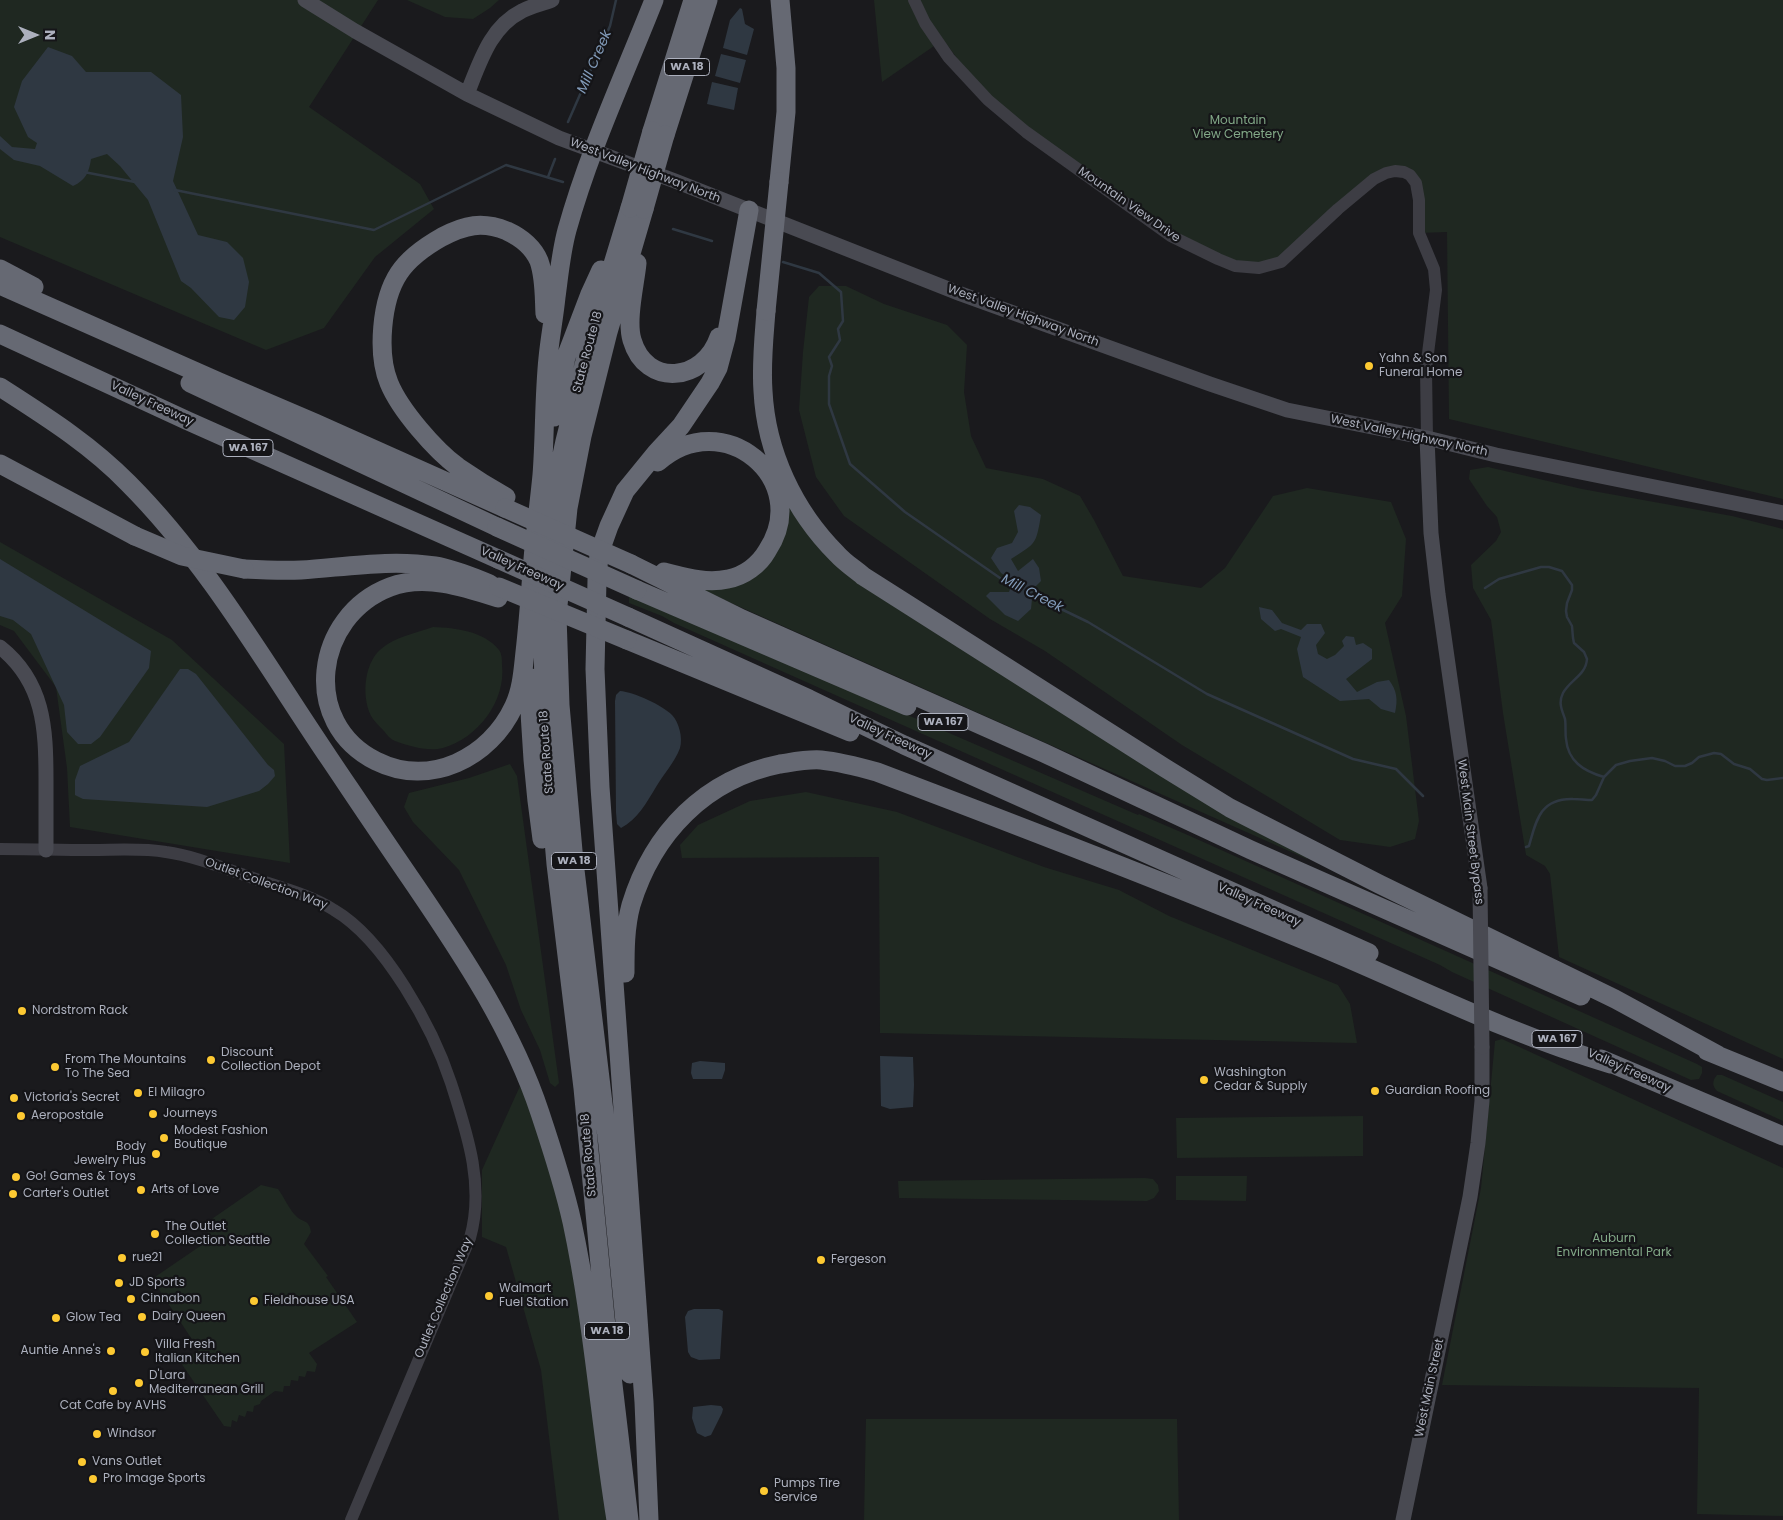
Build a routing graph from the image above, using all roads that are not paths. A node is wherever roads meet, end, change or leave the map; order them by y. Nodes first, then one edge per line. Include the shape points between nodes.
1 (305, 0) edge
2 (552, 0) edge
3 (654, 0) edge
4 (693, 0) edge
5 (708, 0) edge
6 (780, 0) edge
7 (914, 0) edge
8 (468, 94) junction
9 (659, 133) junction
10 (594, 151) junction
11 (637, 208) junction
12 (749, 210) junction
13 (623, 229) junction
14 (0, 269) edge
15 (735, 281) junction
16 (0, 285) edge
17 (0, 294) edge
18 (0, 334) edge
19 (548, 357) junction
20 (219, 382) junction
21 (0, 387) edge
22 (1427, 438) junction
23 (0, 464) edge
24 (542, 476) junction
25 (625, 491) junction
26 (506, 503) junction
27 (1783, 513) edge
28 (631, 564) junction
29 (498, 593) junction
30 (528, 624) junction
31 (0, 647) edge
32 (1056, 813) junction
33 (0, 849) edge
34 (46, 850) junction
35 (1251, 850) junction
36 (1718, 1055) junction
37 (1611, 1064) junction
38 (1783, 1082) edge
39 (625, 1117) junction
40 (1783, 1136) edge
41 (588, 1142) junction
42 (1457, 1255) joint
43 (351, 1520) edge
44 (616, 1520) edge
45 (629, 1520) edge
46 (647, 1520) edge
47 (1403, 1520) edge

1 - 8 main road, West Valley Highway North
2 - 8 main road via 524,10 501,26 487,46
3 - 10 highway
4 - 9 highway, State Route 18 / WA 18
5 - 9 highway, State Route 18 / WA 18
6 - 36 highway, bridge via 786,112 766,311 763,391 776,459 793,496 814,528 838,555 863,576 1230,808 1615,999
7 - 22 street, Mountain View Drive via 949,58 988,100 1026,132 1171,236 1235,266 1259,268 1281,262 1374,178 1395,171 1410,175 1416,183 1419,200 1419,233 1436,279 1426,369
8 - 10 main road, West Valley Highway North via 531,126
9 - 11 highway, State Route 18 / WA 18, bridge
10 - 12 main road, West Valley Highway North
10 - 19 highway via 566,232
11 - 13 highway, State Route 18 / WA 18
11 - 15 highway via 630,333 636,350 650,366 659,371 681,373 692,370 710,357
11 - 46 highway, State Route 18 / WA 18 via 582,436 568,508 557,615 560,704 574,862 608,1145
12 - 15 highway
12 - 22 main road, West Valley Highway North via 970,297 1218,387 1288,410
13 - 24 highway via 605,260 566,357
13 - 41 highway, State Route 18 / WA 18 via 565,441 553,497 543,600 545,734 556,864
14 - 20 highway
15 - 25 highway via 723,353 710,384 681,426
16 - 20 highway
17 - 35 highway, WA 167, bridge via 496,528 1195,831
18 - 32 highway, Valley Freeway / WA 167, bridge
19 - 24 highway
19 - 26 highway via 544,282 539,262 520,237 500,228 474,225 433,242 410,260 399,274 385,306 381,344 388,382 402,407 457,466
20 - 26 highway
21 - 44 highway via 98,455 128,482 179,541 227,605 448,933 492,1006 540,1111 572,1220
22 - 27 main road, West Valley Highway North
22 - 42 main road, West Main Street Bypass, bridge via 1431,533 1438,594 1480,888 1482,1101 1470,1197
23 - 29 highway, bridge via 135,536 182,556 244,569 299,570 388,563 420,564 461,572
24 - 30 highway
25 - 28 highway via 668,453 698,442 720,442 750,454 769,474 775,485 780,516 777,532 763,558 742,574 728,579 687,578
25 - 39 highway via 600,554 595,669 600,787
26 - 28 highway, WA 167, bridge via 569,537
28 - 35 highway, WA 167 via 742,619 1044,753
29 - 30 highway via 422,581 391,586 362,603 336,633 326,672 328,704 345,737 378,762 407,770 438,770 474,755 496,735 513,708 522,678
29 - 32 highway, bridge via 573,619 776,700 1027,807
30 - 41 highway via 530,725 536,797 581,1118
31 - 34 main road via 16,662 31,685 43,716
32 - 37 highway, Valley Freeway / WA 167
33 - 34 street, Outlet Collection Way
34 - 43 street, Outlet Collection Way via 167,852 200,860 326,905 350,920 380,953 436,1043 470,1150 477,1190 475,1221
35 - 36 highway, WA 167
36 - 38 highway, WA 167
37 - 39 highway via 1493,1022 1370,967 1134,870 877,772 819,760 762,768 733,779 710,793 669,830 643,874 630,908 626,942
37 - 40 highway, Valley Freeway / WA 167
39 - 46 highway via 644,1402
41 - 45 highway, State Route 18 / WA 18
42 - 47 main road, West Main Street

